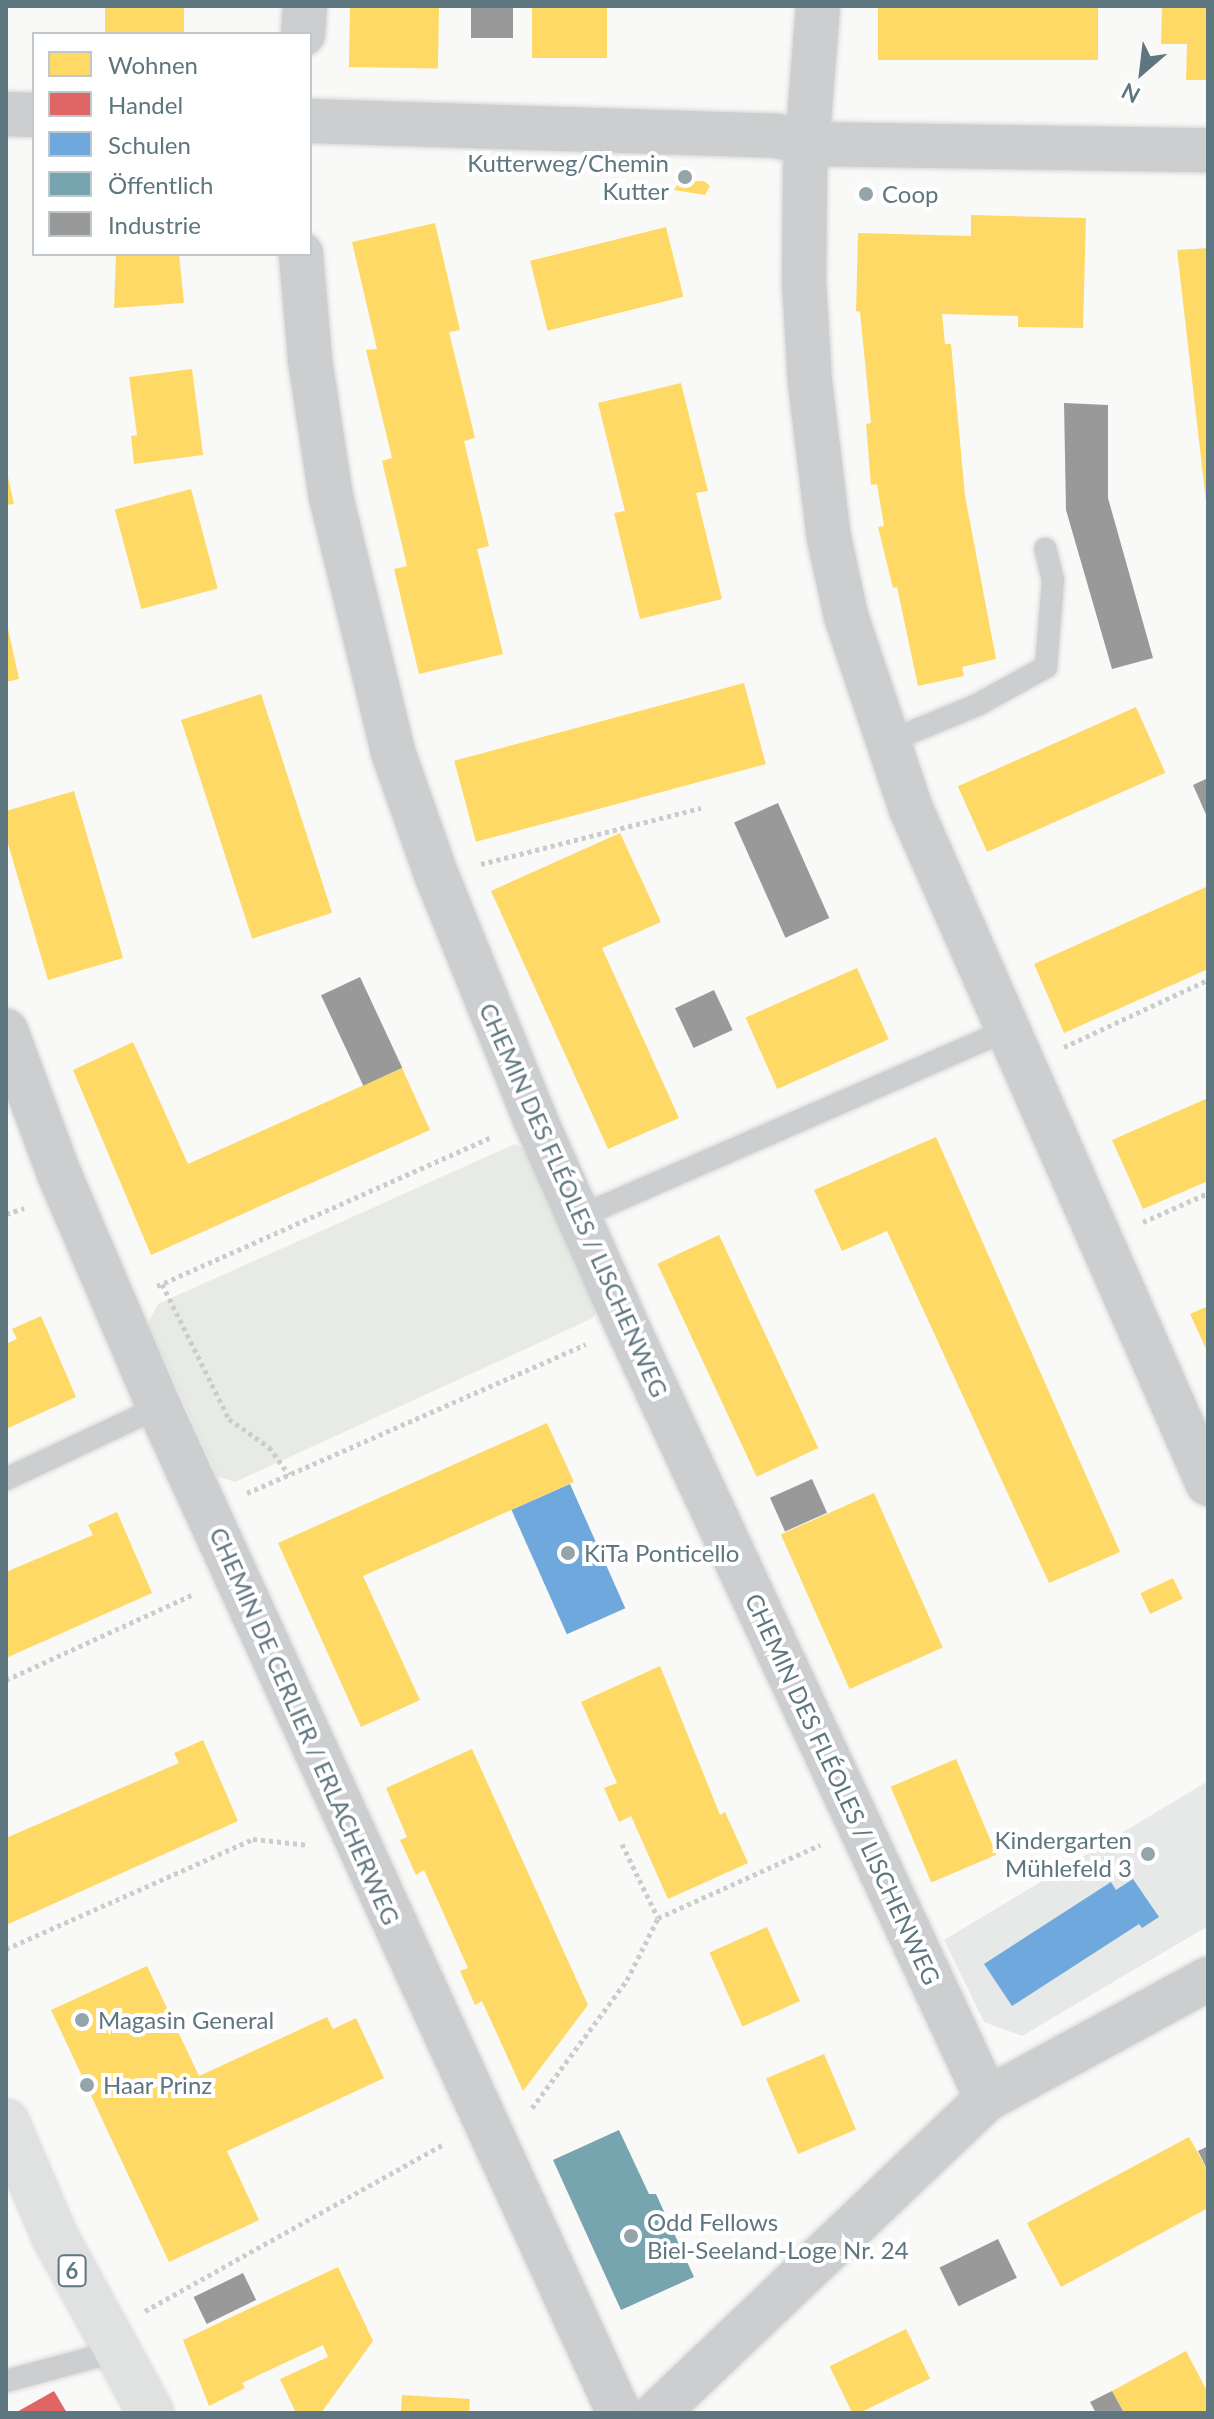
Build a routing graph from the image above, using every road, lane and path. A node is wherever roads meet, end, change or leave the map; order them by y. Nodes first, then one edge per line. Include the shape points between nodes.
1 (305, 6) edge
2 (818, 6) edge
3 (303, 32) edge
4 (6, 114) edge
5 (32, 115) edge
6 (312, 121) edge
7 (809, 144) junction
8 (1208, 150) edge
9 (301, 256) edge
10 (1045, 549) dead end
11 (885, 743) junction
12 (701, 808) dead end
13 (436, 874) junction
14 (1208, 980) edge
15 (6, 1031) edge
16 (1016, 1048) junction
17 (534, 1117) junction
18 (1208, 1193) edge
19 (579, 1217) junction
20 (1102, 1240) junction
21 (162, 1284) junction
22 (116, 1305) junction
23 (627, 1326) junction
24 (159, 1407) junction
25 (289, 1475) junction
26 (6, 1479) edge
27 (1208, 1484) edge
28 (207, 1511) junction
29 (237, 1575) junction
30 (6, 1680) edge
31 (861, 1827) junction
32 (320, 1842) dead end
33 (622, 1844) dead end
34 (658, 1918) junction
35 (6, 1949) edge
36 (1208, 1979) edge
37 (987, 2099) junction
38 (6, 2122) edge
39 (447, 2142) dead end
40 (498, 2154) junction
41 (141, 2313) dead end
42 (114, 2352) junction
43 (6, 2381) edge
44 (151, 2413) edge
45 (619, 2413) edge
46 (657, 2413) edge

1 - 3 street
2 - 7 street
4 - 5 street
6 - 7 street via 777,136
7 - 8 street
7 - 11 street via 804,282 829,538
9 - 13 street, CHEMIN DES FLÉOLES / LISCHENWEG via 310,360 331,497 393,752
10 - 11 lane via 1053,580 1046,667 977,705
11 - 16 street
12 - 13 path
13 - 17 street, CHEMIN DES FLÉOLES / LISCHENWEG
14 - 16 path
15 - 22 street, CHEMIN DE CERLIER / ERLACHERWEG
16 - 19 lane
16 - 20 street
17 - 19 street, CHEMIN DES FLÉOLES / LISCHENWEG
17 - 21 path
18 - 20 path
19 - 23 street, CHEMIN DES FLÉOLES / LISCHENWEG
20 - 27 street
21 - 22 path
21 - 25 path via 229,1419 269,1447
22 - 24 street, CHEMIN DE CERLIER / ERLACHERWEG
23 - 25 path
23 - 31 street, CHEMIN DES FLÉOLES / LISCHENWEG
24 - 26 lane
24 - 28 street, CHEMIN DE CERLIER / ERLACHERWEG
25 - 28 path
28 - 29 street, CHEMIN DE CERLIER / ERLACHERWEG
29 - 30 path
29 - 40 street, CHEMIN DE CERLIER / ERLACHERWEG
31 - 34 path
31 - 37 street, CHEMIN DES FLÉOLES / LISCHENWEG
32 - 35 path via 290,1846 253,1839
33 - 34 path
34 - 40 path via 627,1980
36 - 37 street
37 - 46 street
38 - 42 main road, 6 via 55,2237
39 - 41 path
40 - 45 street, CHEMIN DE CERLIER / ERLACHERWEG
42 - 43 lane
42 - 44 main road, 6

